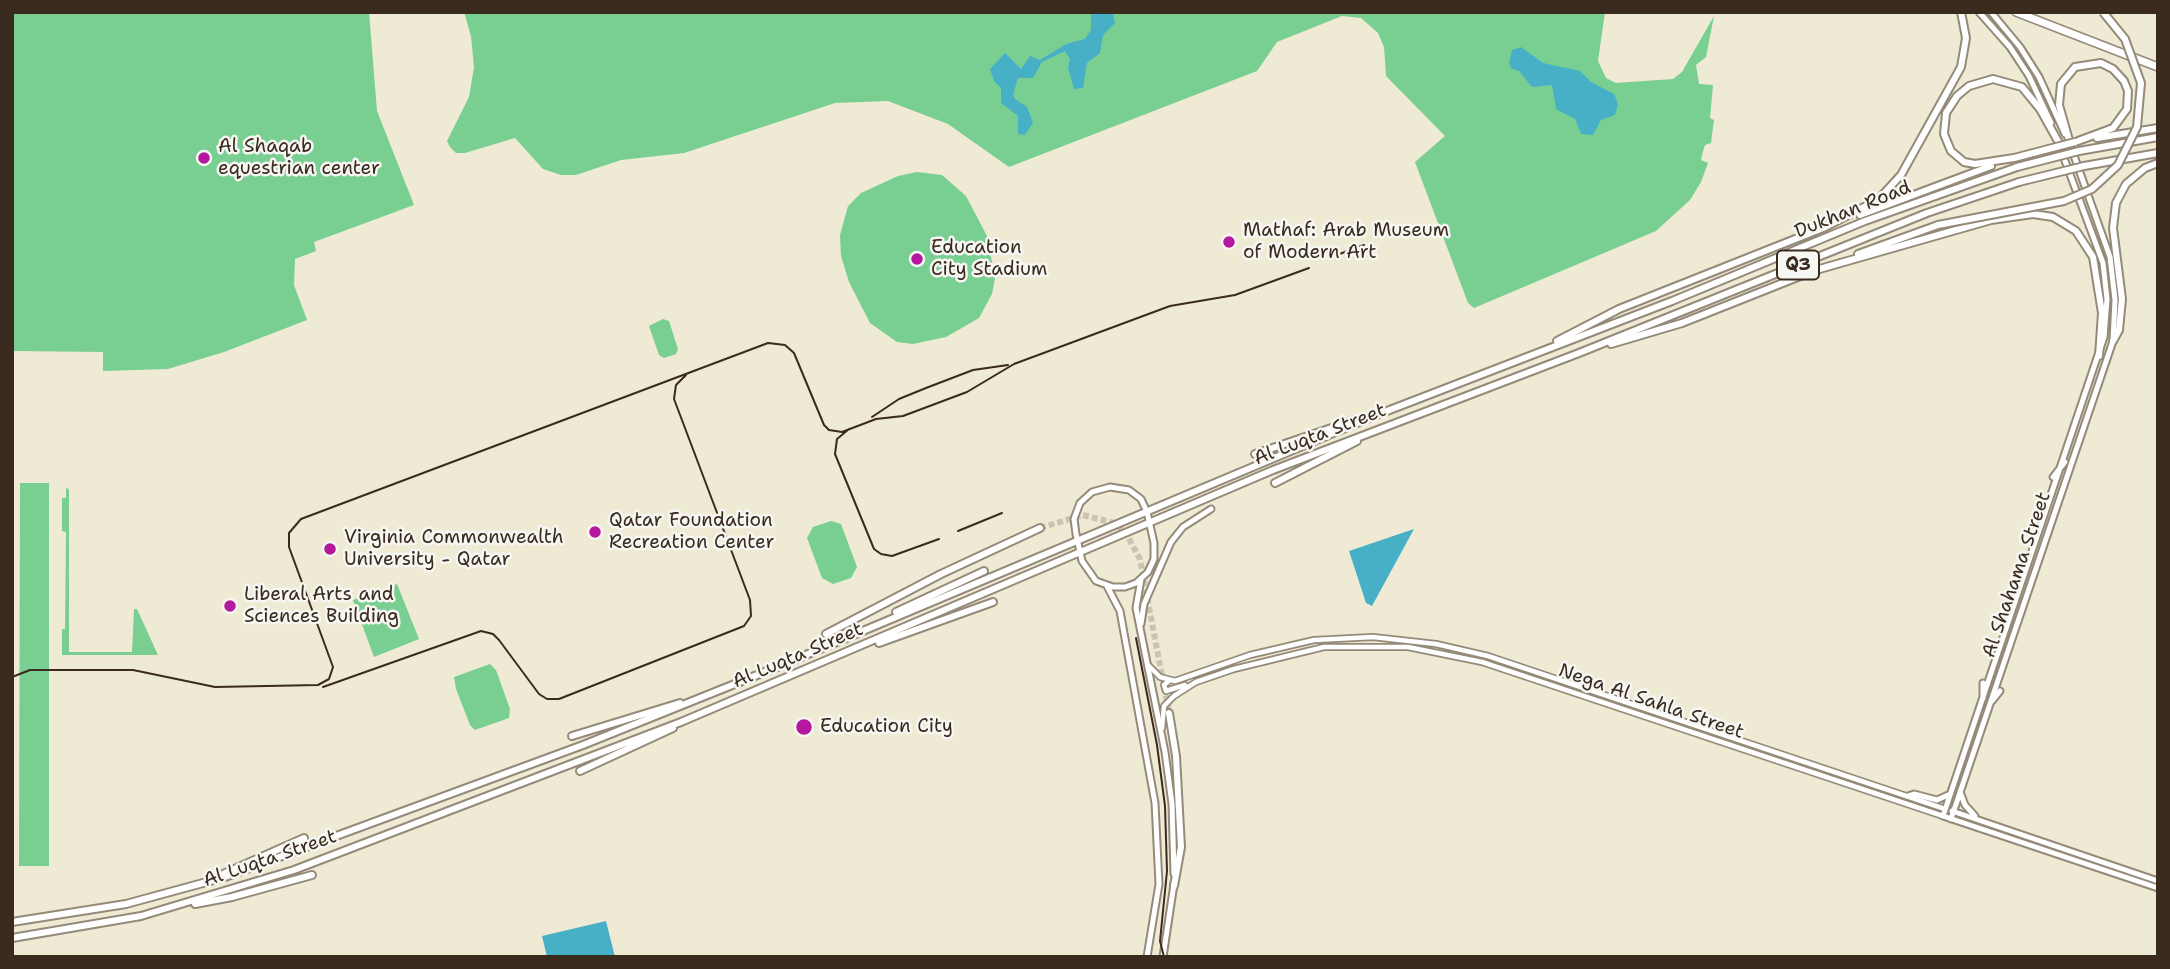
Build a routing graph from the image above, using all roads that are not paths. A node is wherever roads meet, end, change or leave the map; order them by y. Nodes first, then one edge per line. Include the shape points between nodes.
1 (1961, 12) edge
2 (1979, 12) edge
3 (1991, 12) edge
4 (2016, 12) edge
5 (2103, 12) edge
6 (2158, 67) edge
7 (2158, 128) edge
8 (2158, 138) edge
9 (2059, 143) junction
10 (2075, 144) junction
11 (2158, 153) edge
12 (2006, 161) junction
13 (2158, 163) edge
14 (1823, 228) junction
15 (1816, 270) junction
16 (2113, 341) junction
17 (1579, 354) junction
18 (1530, 355) junction
19 (2099, 356) junction
20 (1374, 416) junction
21 (1367, 434) junction
22 (1255, 454) dead end
23 (2064, 462) junction
24 (2053, 477) dead end
25 (1275, 483) dead end
26 (1211, 509) dead end
27 (1147, 512) junction
28 (1150, 523) junction
29 (1040, 528) tunnel mouth
30 (1077, 542) junction
31 (1079, 553) junction
32 (984, 571) dead end
33 (1141, 579) junction
34 (1107, 586) junction
35 (993, 602) dead end
36 (2010, 621) junction
37 (1141, 627) junction
38 (826, 634) dead end
39 (2000, 634) dead end
40 (825, 647) junction
41 (2009, 647) junction
42 (831, 659) junction
43 (2011, 659) dead end
44 (1149, 666) junction
45 (1169, 681) junction
46 (1196, 682) junction
47 (1983, 683) dead end
48 (2000, 691) dead end
49 (715, 693) junction
50 (1983, 701) junction
51 (1990, 704) junction
52 (1169, 713) tunnel mouth
53 (681, 722) junction
54 (572, 736) dead end
55 (1163, 739) junction
56 (580, 772) dead end
57 (1960, 791) junction
58 (1951, 793) junction
59 (1908, 796) junction
60 (1945, 809) junction
61 (1954, 811) junction
62 (1943, 816) junction
63 (1951, 819) junction
64 (1983, 821) junction
65 (304, 838) dead end
66 (312, 875) dead end
67 (208, 882) junction
68 (1174, 886) junction
69 (2157, 886) edge
70 (186, 904) junction
71 (12, 922) edge
72 (12, 938) edge
73 (1147, 957) edge
74 (1163, 957) edge

1 - 14 main road via 1964,58 1900,175 1878,200
2 - 9 main road, Al Shahama Street via 2029,76
3 - 10 main road, Al Shahama Street via 2020,47
4 - 6 highway
5 - 15 main road, bridge via 2125,38 2141,83 2137,127 2118,165 2100,184 2064,201 1938,225
7 - 10 main road
8 - 18 main road, Dukhan Road, bridge via 2017,167 1865,221
9 - 12 main road via 2022,88 2001,80 1979,81 1950,104 1944,124 1947,145 1969,163
9 - 19 main road, Al Shahama Street via 2103,263 2107,311
10 - 10 main road via 2059,105 2061,84 2076,67 2101,63 2124,81 2127,109 2113,128
10 - 12 main road, bridge
10 - 16 main road, Al Shahama Street via 2110,257
11 - 17 main road, Dukhan Road / Q3, bridge via 2019,182 1927,213
12 - 14 main road
13 - 16 main road via 2126,184 2116,203 2113,228 2122,299 2119,330
14 - 18 main road via 1619,309
15 - 17 main road via 1682,323
15 - 19 main road via 1991,220 2033,214 2053,217 2076,231 2093,257 2101,299
16 - 41 main road, Al Shahama Street
17 - 21 main road, Al Luqta Street
18 - 20 main road, Al Luqta Street
19 - 23 main road, Al Shahama Street
20 - 22 main road
20 - 27 main road, Al Luqta Street
21 - 25 main road
21 - 28 main road, Al Luqta Street
23 - 24 main road
23 - 36 main road, Al Shahama Street
26 - 37 main road via 1171,541 1144,604
27 - 28 main road
27 - 30 main road, Al Luqta Street
27 - 30 main road via 1141,499 1129,490 1111,486 1092,492 1076,511
28 - 31 main road, Al Luqta Street
28 - 33 main road via 1154,559
29 - 38 main road
30 - 31 main road
30 - 40 main road, Al Luqta Street
31 - 34 main road via 1090,575
31 - 42 main road, Al Luqta Street
32 - 40 main road
33 - 34 main road via 1125,587
33 - 37 main road via 1136,600
34 - 73 main road via 1120,611 1155,803 1159,884
35 - 42 main road
36 - 39 main road
36 - 50 main road, Al Shahama Street
37 - 44 main road
40 - 49 main road, Al Luqta Street
41 - 43 main road
41 - 51 main road, Al Shahama Street
42 - 53 main road, Al Luqta Street
44 - 45 street
44 - 55 main road
45 - 46 street via 1164,685 1166,691
45 - 59 street, Nega Al Sahla Street via 1314,640 1373,637 1420,641 1488,656
46 - 55 street, Nega Al Sahla Street via 1166,702
46 - 62 street, Nega Al Sahla Street via 1271,657 1324,647 1428,650 1482,662
47 - 50 main road
48 - 51 main road
49 - 54 main road
49 - 67 main road, Al Luqta Street
50 - 58 main road, Al Shahama Street
51 - 57 main road, Al Shahama Street
52 - 68 main road via 1181,847
53 - 56 main road
53 - 70 main road, Al Luqta Street via 295,870
55 - 68 main road
57 - 61 main road, Al Shahama Street
57 - 64 main road via 1968,810
58 - 59 main road via 1937,800
58 - 60 main road, Al Shahama Street
59 - 60 street, Nega Al Sahla Street
60 - 61 main road, Nega Al Sahla Street
60 - 62 main road, Al Shahama Street
61 - 63 main road, Al Shahama Street
61 - 64 main road, Nega Al Sahla Street
62 - 63 main road, Nega Al Sahla Street
63 - 69 main road, Nega Al Sahla Street
64 - 69 main road, Nega Al Sahla Street
65 - 67 main road
66 - 70 main road via 208,903
67 - 71 main road, Al Luqta Street via 126,904
68 - 74 main road
70 - 72 main road, Al Luqta Street

